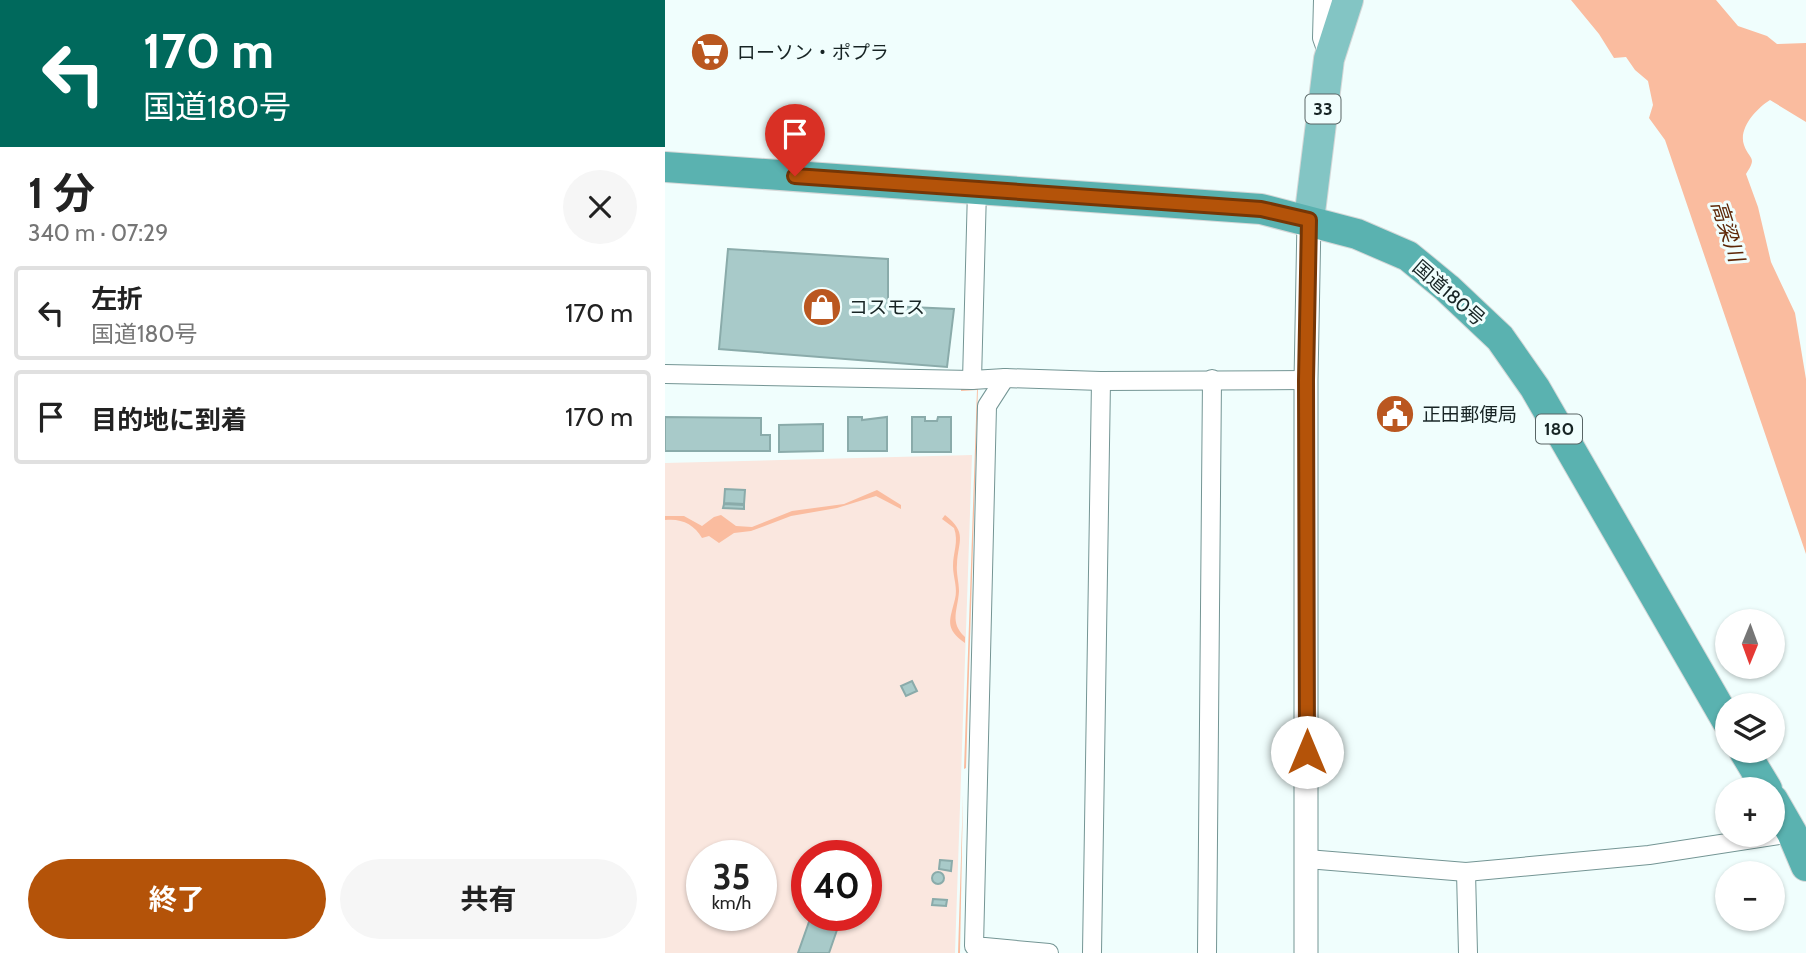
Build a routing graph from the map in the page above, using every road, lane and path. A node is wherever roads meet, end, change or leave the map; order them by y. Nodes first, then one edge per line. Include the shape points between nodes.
1 (1323, 0) edge
2 (1348, 0) edge
3 (1329, 59) junction
4 (665, 167) edge
5 (977, 190) junction
6 (1309, 220) junction
7 (665, 374) edge
8 (1005, 378) junction
9 (1212, 379) junction
10 (972, 380) junction
11 (1306, 380) junction
12 (1101, 381) junction
13 (1715, 700) edge
14 (1785, 821) edge
15 (1792, 833) junction
16 (1307, 859) junction
17 (1806, 866) edge
18 (1466, 872) junction
19 (1049, 953) edge
20 (1092, 953) edge
21 (1207, 953) edge
22 (1306, 953) edge
23 (1468, 953) edge

1 - 3 street via 1322,37
2 - 3 main road, 33
3 - 6 main road, 33
4 - 5 highway, 国道180号 / 180
5 - 6 highway, 国道180号 / 180 via 1261,209
5 - 10 street
6 - 11 street
6 - 13 highway, 国道180号 / 180 via 1408,256 1500,338 1535,388
7 - 10 street
8 - 10 street
8 - 12 street
8 - 19 street via 987,406 974,946
9 - 11 street
9 - 12 street
9 - 21 street
11 - 16 street
12 - 20 street
14 - 15 highway
15 - 17 highway
15 - 18 street via 1649,855
16 - 18 street
16 - 22 street
18 - 23 street

